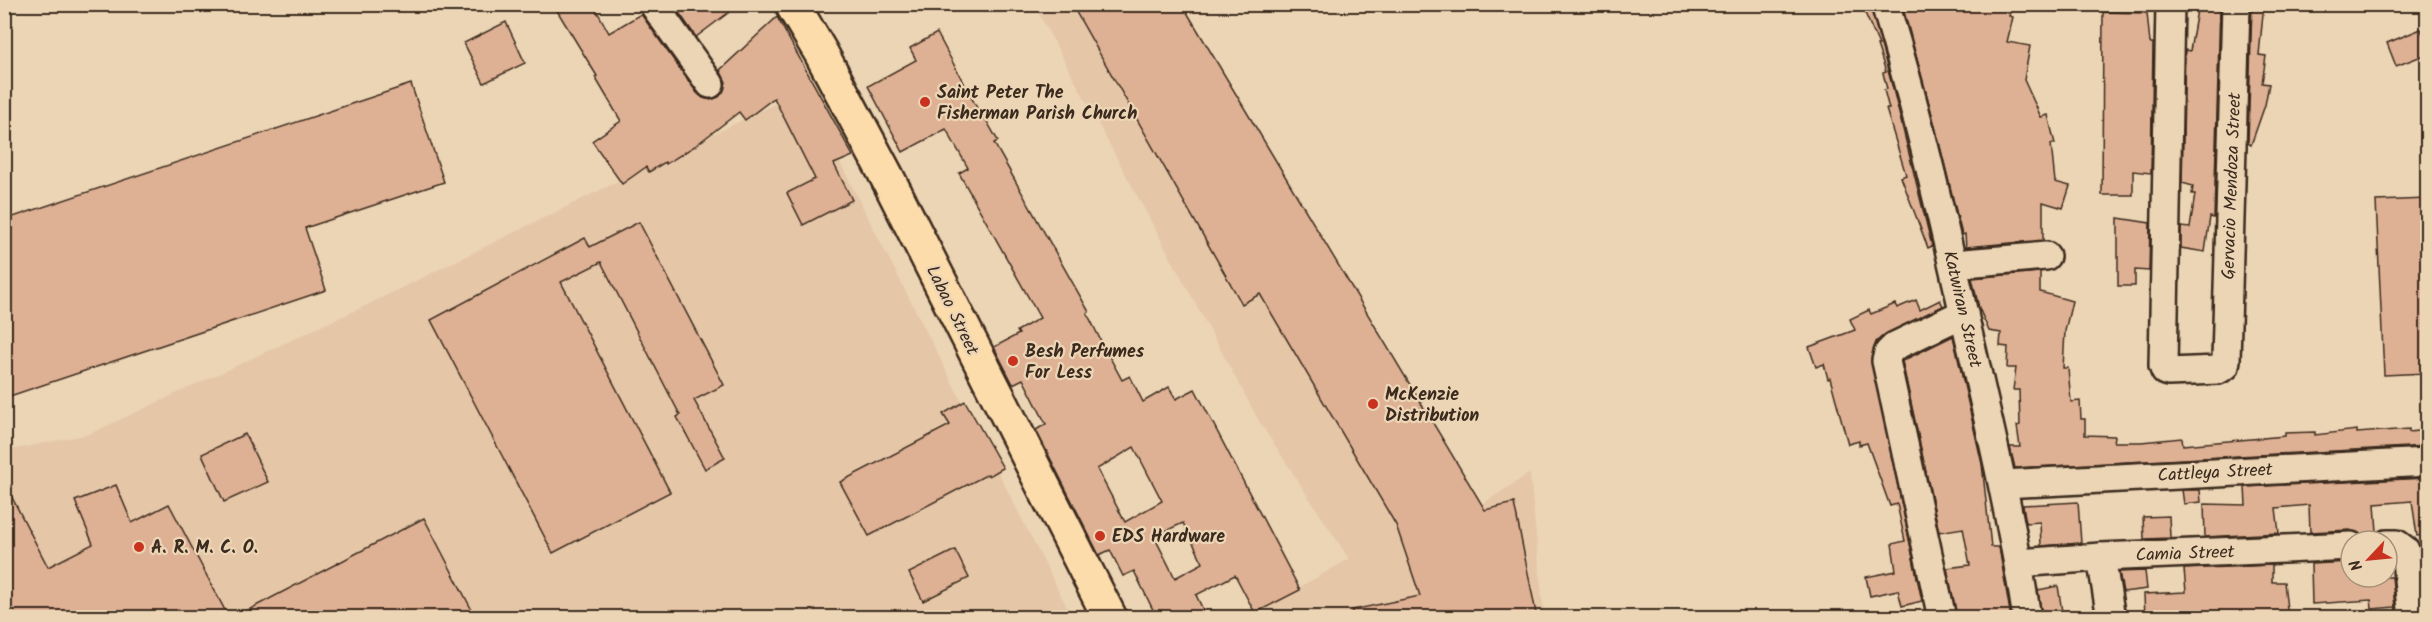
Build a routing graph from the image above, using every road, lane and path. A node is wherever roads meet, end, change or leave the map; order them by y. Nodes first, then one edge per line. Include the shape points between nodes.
1 (653, 4) edge
2 (792, 4) edge
3 (1885, 4) edge
4 (2169, 4) edge
5 (2236, 4) edge
6 (710, 84) dead end
7 (2046, 256) dead end
8 (1953, 264) junction
9 (1964, 313) junction
10 (2427, 462) edge
11 (2003, 484) junction
12 (2339, 547) edge
13 (2399, 551) edge
14 (2101, 557) junction
15 (2019, 563) junction
16 (1110, 618) edge
17 (1942, 618) edge
18 (2027, 618) edge
19 (2111, 618) edge
20 (2412, 618) edge

1 - 6 street
2 - 16 main road, Labao Street via 887,177
3 - 8 street, Katwiran Street
4 - 5 street, Gervacio Mendoza Street via 2163,366 2168,372 2218,370 2226,360
7 - 8 street
8 - 9 street, Katwiran Street
9 - 11 street, Katwiran Street
9 - 17 street via 1895,346 1886,361
10 - 11 street, Cattleya Street
11 - 15 street, Katwiran Street
12 - 14 street, Camia Street
13 - 20 street via 2407,562
14 - 15 street, Camia Street
14 - 19 street
15 - 18 street, Katwiran Street

